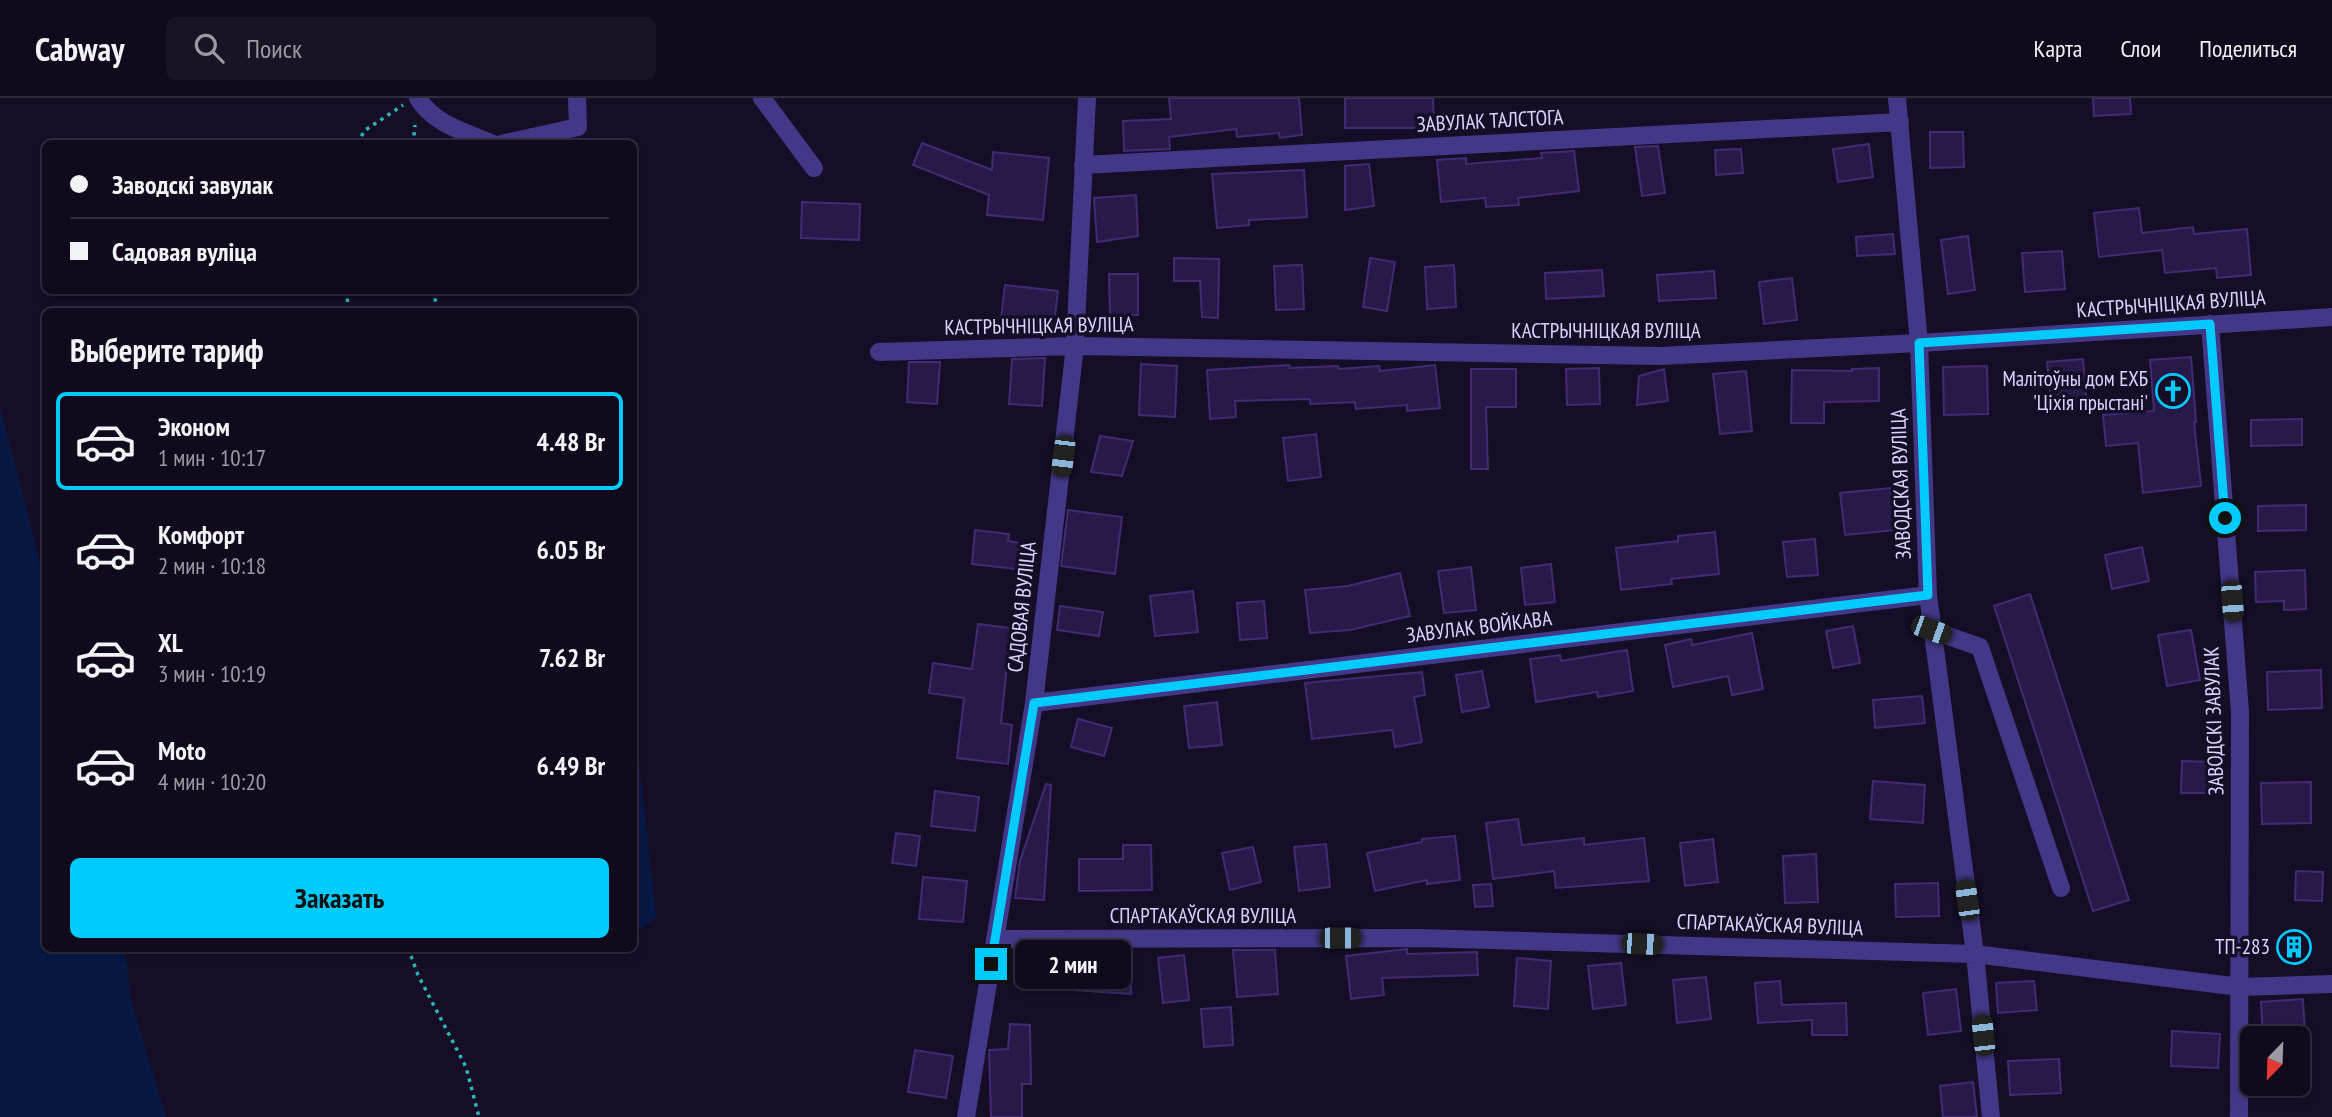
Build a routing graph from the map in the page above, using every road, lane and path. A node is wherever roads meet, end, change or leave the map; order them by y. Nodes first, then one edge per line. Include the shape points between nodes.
1 (415, 98) edge
2 (577, 98) edge
3 (762, 98) edge
4 (1087, 98) edge
5 (1897, 98) edge
6 (1899, 122) junction
7 (361, 140) edge
8 (484, 140) edge
9 (519, 140) edge
10 (1083, 165) junction
11 (814, 168) dead end
12 (434, 294) edge
13 (437, 308) dead end
14 (2332, 317) edge
15 (2210, 324) junction
16 (1919, 343) junction
17 (1075, 346) junction
18 (879, 352) dead end
19 (1928, 595) junction
20 (1931, 630) junction
21 (1034, 703) junction
22 (2061, 888) dead end
23 (995, 939) junction
24 (409, 952) edge
25 (1975, 954) junction
26 (2332, 984) edge
27 (2239, 987) junction
28 (479, 1117) edge
29 (966, 1117) edge
30 (1991, 1117) edge
31 (2239, 1117) edge

1 - 7 path via 364,131
1 - 8 street via 440,121
2 - 9 street via 578,127
3 - 11 street
4 - 10 street, САДОВАЯ ВУЛІЦА
5 - 6 street, ЗАВОДСКАЯ ВУЛІЦА
6 - 10 street, ЗАВУЛАК ТАЛСТОГА
6 - 16 street, ЗАВОДСКАЯ ВУЛІЦА
10 - 17 street, САДОВАЯ ВУЛІЦА
12 - 13 path
14 - 15 street, КАСТРЫЧНІЦКАЯ ВУЛІЦА
15 - 16 street, КАСТРЫЧНІЦКАЯ ВУЛІЦА
15 - 27 street, ЗАВОДСКІ ЗАВУЛАК via 2240,712
16 - 17 street, КАСТРЫЧНІЦКАЯ ВУЛІЦА via 1660,356
16 - 19 street, ЗАВОДСКАЯ ВУЛІЦА
17 - 18 street, КАСТРЫЧНІЦКАЯ ВУЛІЦА
17 - 21 street, САДОВАЯ ВУЛІЦА
19 - 20 street, ЗАВОДСКАЯ ВУЛІЦА
19 - 21 street, ЗАВУЛАК ВОЙКАВА
20 - 22 street via 1980,647
20 - 25 street, ЗАВОДСКАЯ ВУЛІЦА
21 - 23 street, САДОВАЯ ВУЛІЦА
23 - 25 street, СПАРТАКАЎСКАЯ ВУЛІЦА via 1419,938
23 - 29 street, САДОВАЯ ВУЛІЦА
24 - 28 path via 466,1067
25 - 27 street, СПАРТАКАЎСКАЯ ВУЛІЦА
25 - 30 street, ЗАВОДСКАЯ ВУЛІЦА
26 - 27 street, СПАРТАКАЎСКАЯ ВУЛІЦА
27 - 31 street, ЗАВОДСКІ ЗАВУЛАК

